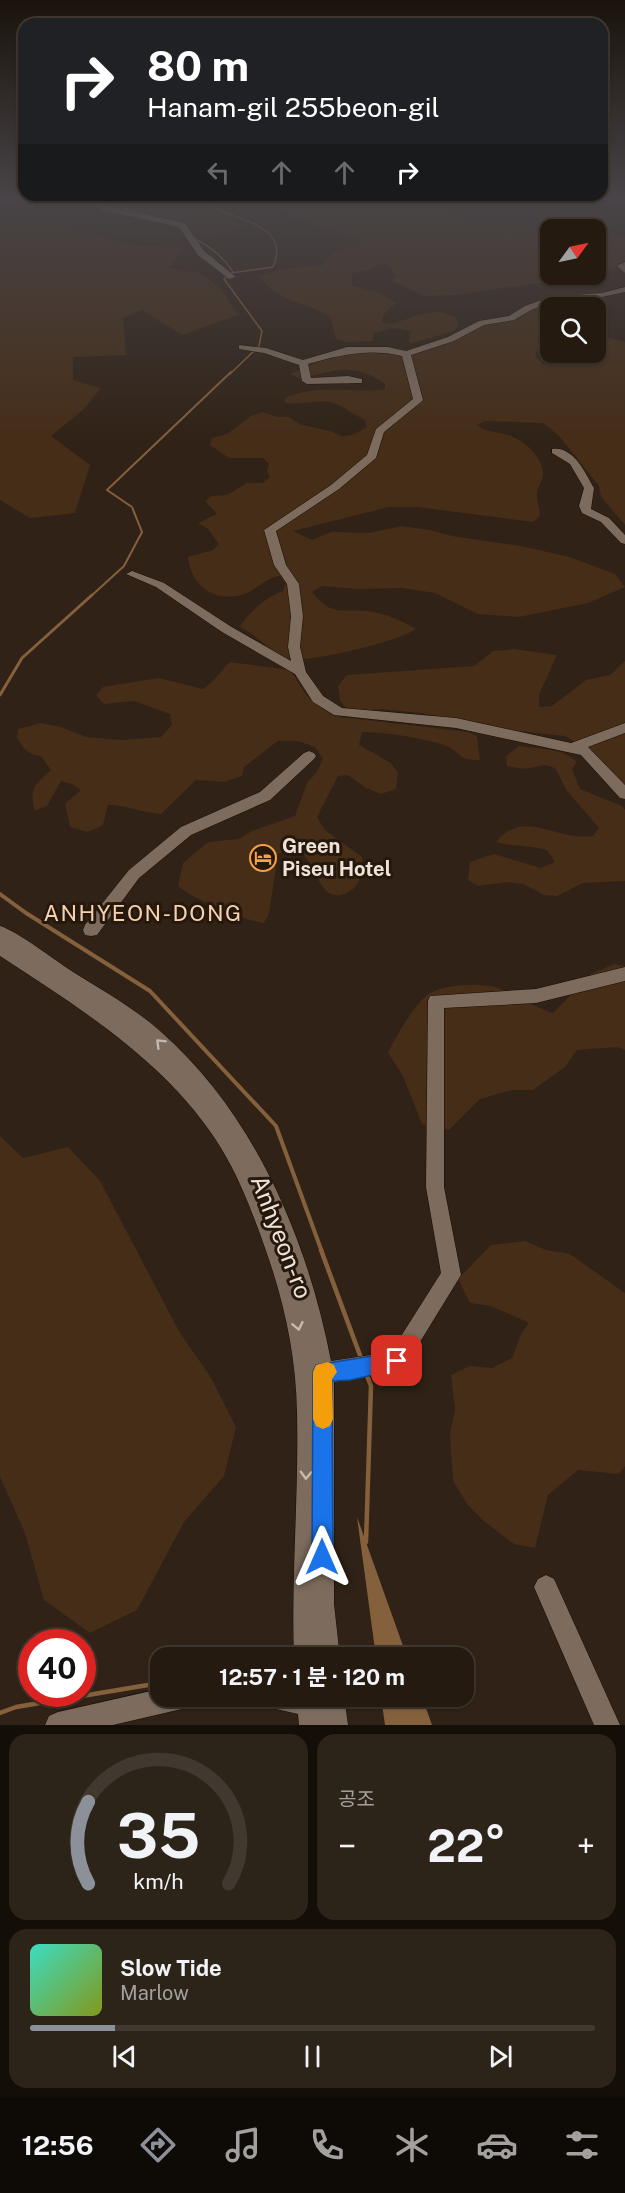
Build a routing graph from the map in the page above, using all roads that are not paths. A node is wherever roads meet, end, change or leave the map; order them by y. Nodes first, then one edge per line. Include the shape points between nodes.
1 (625, 289) edge
2 (242, 346) dead end
3 (406, 354) junction
4 (303, 363) junction
5 (359, 381) dead end
6 (556, 451) dead end
7 (625, 541) edge
8 (132, 574) dead end
9 (300, 672) junction
10 (625, 728) edge
11 (572, 748) junction
12 (309, 756) dead end
13 (625, 794) edge
14 (91, 930) dead end
15 (0, 932) edge
16 (0, 948) edge
17 (625, 974) edge
18 (314, 1373) junction
19 (546, 1587) dead end
20 (316, 1647) edge
21 (154, 1707) edge
22 (122, 1718) edge
23 (58, 1725) edge
24 (607, 1725) edge

1 - 3 street via 553,299 511,318 482,323 451,339
2 - 4 street
3 - 4 street via 347,350
3 - 9 street via 418,399 379,431 372,456 335,487 270,530 280,565 293,584 297,616 294,647
4 - 5 street via 307,381
6 - 7 street via 574,462 589,488 586,511 605,520
8 - 9 street via 160,585
9 - 11 street via 318,699 339,712 456,723
10 - 11 street
11 - 13 street via 585,751
12 - 14 street via 265,796 186,831 134,874
18 -> 15 street, Anhyeon-ro via 317,1335 267,1193 237,1135 201,1084 149,1032
16 -> 18 street, Anhyeon-ro via 131,1036 183,1084 221,1131 250,1187 278,1257
17 - 18 street via 537,996 436,1001 435,1186 451,1275 397,1361
18 - 20 street, Anhyeon-ro via 308,1423 303,1598
19 - 24 street
21 - 22 street
22 - 23 street

